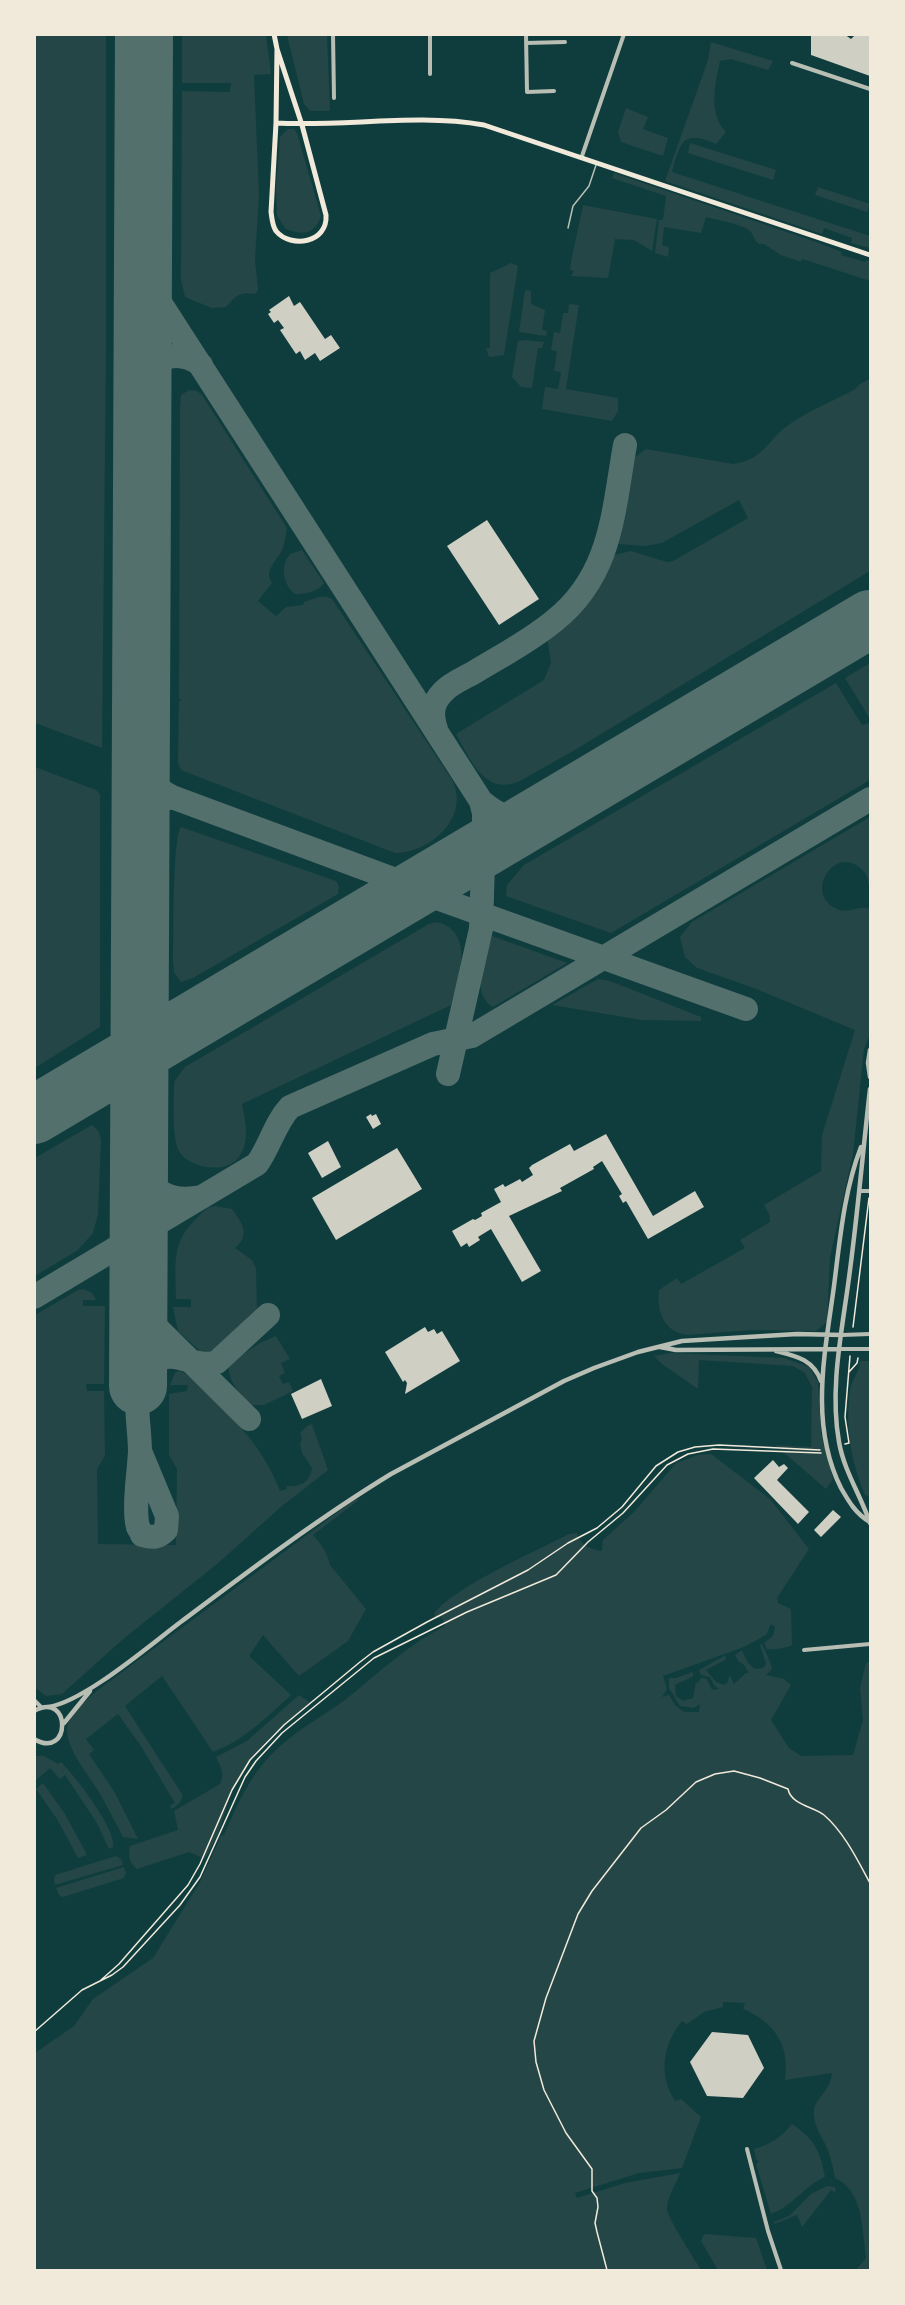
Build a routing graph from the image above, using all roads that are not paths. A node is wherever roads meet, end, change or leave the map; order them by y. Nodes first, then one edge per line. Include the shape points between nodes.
1 (274, 34) edge
2 (333, 34) edge
3 (430, 34) edge
4 (526, 34) edge
5 (624, 34) edge
6 (565, 42) dead end
7 (526, 43) junction
8 (276, 49) junction
9 (792, 63) dead end
10 (430, 74) dead end
11 (870, 89) edge
12 (554, 91) dead end
13 (334, 98) dead end
14 (276, 123) junction
15 (302, 124) junction
16 (582, 156) junction
17 (598, 162) junction
18 (568, 228) dead end
19 (870, 255) edge
20 (870, 1050) edge
21 (870, 1077) edge
22 (870, 1089) edge
23 (864, 1140) junction
24 (860, 1191) junction
25 (870, 1191) edge
26 (828, 1334) junction
27 (870, 1334) edge
28 (842, 1335) junction
29 (659, 1347) junction
30 (768, 1349) junction
31 (825, 1349) junction
32 (840, 1349) junction
33 (870, 1349) edge
34 (822, 1383) junction
35 (870, 1522) edge
36 (870, 1644) edge
37 (804, 1650) dead end
38 (94, 1686) junction
39 (34, 1700) edge
40 (41, 1707) junction
41 (48, 1707) junction
42 (34, 1711) edge
43 (64, 1723) junction
44 (35, 1741) edge
45 (747, 2149) dead end
46 (781, 2271) edge

1 - 8 main road
2 - 13 street
3 - 10 street
4 - 7 street
5 - 16 street
6 - 7 street
7 - 12 street via 527,92
8 - 14 main road
8 - 15 main road
9 - 11 street
14 - 15 main road
14 - 15 main road via 273,225 282,237 302,241 315,238 327,222
15 - 16 main road via 456,120
16 - 17 main road
17 - 18 lane via 589,186 573,206
17 - 19 main road
20 - 21 street
22 - 23 street
23 - 24 street
23 - 26 street via 846,1198
24 - 25 street
24 - 28 street
26 - 28 street
26 - 29 street via 682,1341
26 - 31 street
27 - 28 street
28 - 32 street
29 - 30 street
29 - 38 street via 583,1372 391,1474 340,1506
30 - 31 street
30 - 34 street via 806,1360
31 - 32 street
31 - 34 street
32 - 33 street
32 - 35 street via 836,1407 839,1445
34 - 35 street via 822,1419 831,1464 849,1502
36 - 37 street
38 - 41 street via 58,1706
38 - 43 street
39 - 40 street
40 - 41 street
40 - 42 street
41 - 43 street via 58,1712
43 - 44 street via 55,1741
45 - 46 street

